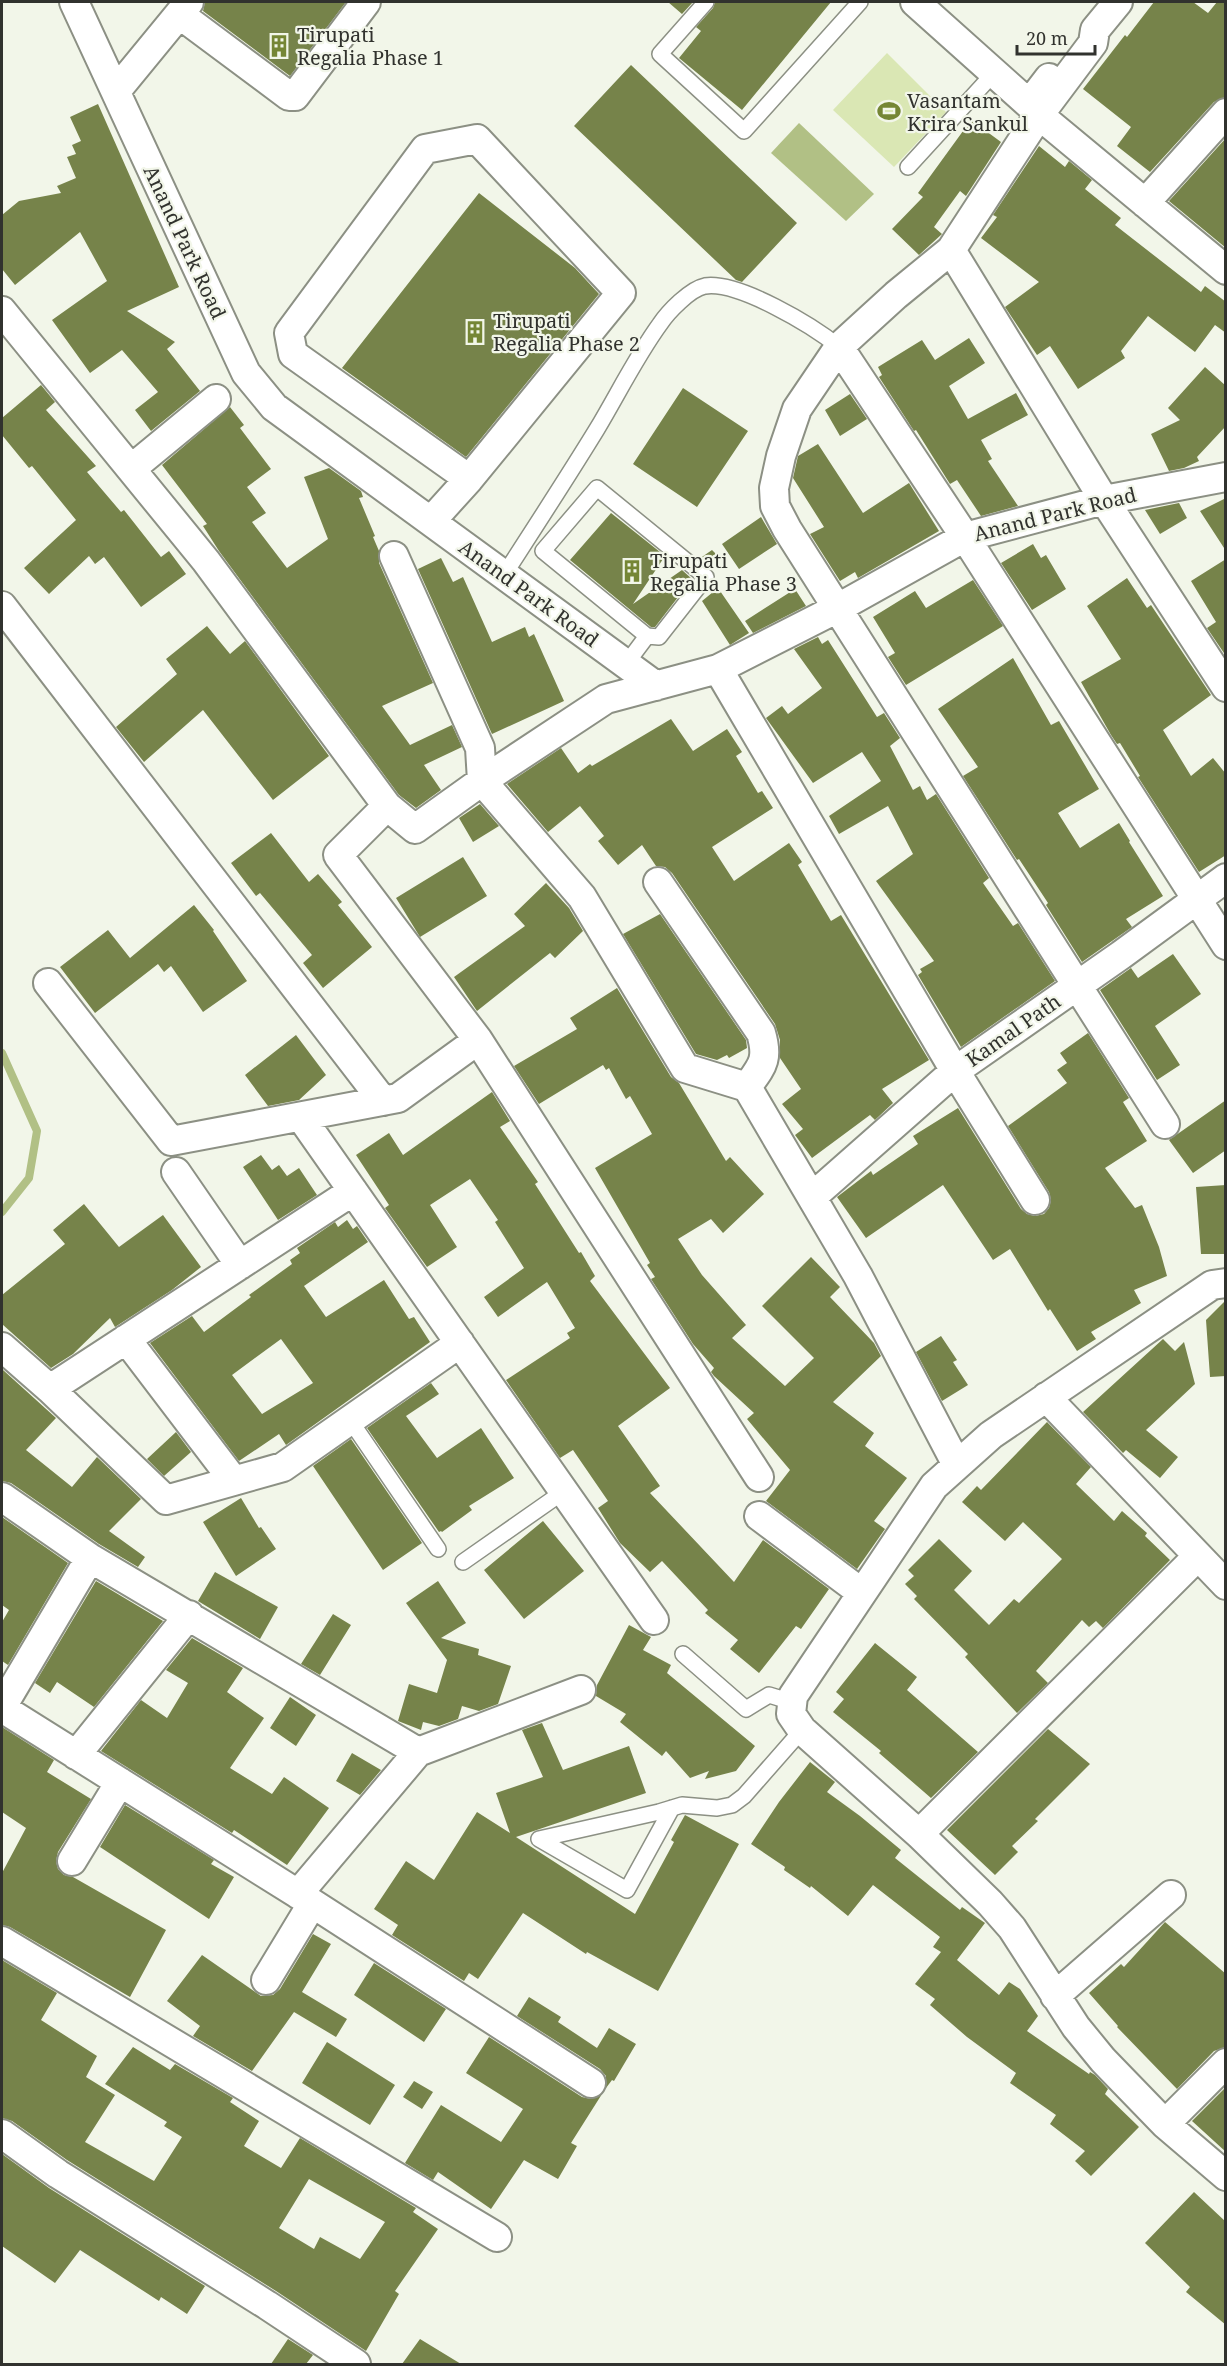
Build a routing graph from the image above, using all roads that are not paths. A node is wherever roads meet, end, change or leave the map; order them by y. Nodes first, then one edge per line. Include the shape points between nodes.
1 (74, 2) edge
2 (366, 2) edge
3 (706, 2) edge
4 (860, 2) edge
5 (915, 2) edge
6 (1118, 2) edge
7 (184, 8) edge
8 (1095, 30) junction
9 (994, 73) junction
10 (116, 91) junction
11 (1226, 113) edge
12 (1039, 115) junction
13 (908, 166) dead end
14 (1145, 203) junction
15 (951, 250) junction
16 (1226, 270) edge
17 (2, 311) edge
18 (840, 347) junction
19 (216, 399) dead end
20 (131, 469) junction
21 (1226, 477) edge
22 (469, 479) junction
23 (1104, 500) junction
24 (431, 522) junction
25 (964, 537) junction
26 (394, 556) dead end
27 (504, 575) junction
28 (2, 606) edge
29 (838, 608) junction
30 (647, 636) junction
31 (626, 664) junction
32 (718, 669) junction
33 (656, 686) junction
34 (1226, 687) edge
35 (482, 781) junction
36 (387, 806) junction
37 (1226, 878) edge
38 (658, 882) dead end
39 (1197, 901) junction
40 (1226, 945) edge
41 (48, 983) dead end
42 (1076, 985) junction
43 (478, 1040) junction
44 (955, 1071) junction
45 (747, 1088) junction
46 (383, 1101) junction
47 (301, 1117) junction
48 (1165, 1124) dead end
49 (176, 1172) dead end
50 (353, 1191) junction
51 (812, 1197) junction
52 (1035, 1200) dead end
53 (240, 1264) junction
54 (1226, 1283) edge
55 (126, 1339) junction
56 (460, 1343) junction
57 (2, 1347) edge
58 (50, 1389) junction
59 (1046, 1397) junction
60 (350, 1420) junction
61 (957, 1465) junction
62 (759, 1477) dead end
63 (234, 1481) junction
64 (563, 1492) junction
65 (2, 1497) edge
66 (759, 1516) dead end
67 (438, 1549) dead end
68 (1198, 1556) junction
69 (90, 1557) junction
70 (463, 1562) dead end
71 (1226, 1585) edge
72 (862, 1593) junction
73 (189, 1615) junction
74 (654, 1620) dead end
75 (683, 1654) dead end
76 (581, 1690) dead end
77 (792, 1702) junction
78 (2, 1707) edge
79 (802, 1730) junction
80 (418, 1752) junction
81 (76, 1755) junction
82 (120, 1782) junction
83 (672, 1808) junction
84 (919, 1834) junction
85 (72, 1861) dead end
86 (1171, 1895) dead end
87 (305, 1899) junction
88 (2, 1941) edge
89 (266, 1980) dead end
90 (1055, 1996) junction
91 (1226, 2063) edge
92 (591, 2083) dead end
93 (1165, 2124) junction
94 (2, 2134) edge
95 (1226, 2176) edge
96 (497, 2237) dead end
97 (356, 2364) edge

1 - 10 street, Anand Park Road
2 - 7 street via 292,97
3 - 4 lane via 660,54 744,131
5 - 9 street
6 - 8 street
7 - 10 street
8 - 9 street via 1083,35 1029,104
8 - 12 street via 1093,43
9 - 13 lane
10 - 24 street, Anand Park Road via 246,373 274,407
11 - 14 street
12 - 14 street
12 - 15 street
14 - 16 street
15 - 18 street
15 - 23 street
17 - 20 street
18 - 25 street
18 - 27 lane via 788,313 729,289 704,286 688,296 660,323
18 - 29 street via 797,409 774,488 775,506 787,529
19 - 20 street
20 - 36 street via 206,561
21 - 23 street, Anand Park Road
22 - 22 street via 293,354 290,333 424,150 477,139 621,293
22 - 24 street
23 - 25 street, Anand Park Road
23 - 34 street
24 - 27 street, Anand Park Road
25 - 29 street, Anand Park Road
25 - 39 street
26 - 35 street via 480,748
27 - 31 street, Anand Park Road
28 - 46 street
29 - 32 street, Anand Park Road
29 - 42 street
30 - 30 lane via 659,637 706,577 597,488 543,551
30 - 31 lane
31 - 33 street, Anand Park Road
32 - 33 street, Anand Park Road
32 - 44 street
33 - 35 street via 606,699
35 - 36 street via 415,829
35 - 45 street via 582,897 685,1068
36 - 43 street via 338,855
37 - 39 street, Kamal Path
38 - 45 street via 761,1033 766,1050 763,1065
39 - 40 street
39 - 42 street, Kamal Path
41 - 47 street via 171,1142
42 - 44 street, Kamal Path
42 - 48 street
43 - 46 street via 398,1098
43 - 62 street
44 - 51 street, Kamal Path
44 - 52 street
45 - 51 street
46 - 47 street
47 - 50 street
49 - 53 street
50 - 53 street
50 - 56 street
51 - 61 street
53 - 55 street
54 - 59 street via 1212,1285
55 - 58 street
55 - 63 street
56 - 60 street
56 - 64 street
57 - 58 street
58 - 63 street via 166,1500
59 - 61 street via 991,1435
59 - 68 street
60 - 63 street via 283,1467
60 - 67 lane
61 - 72 street via 934,1486
64 - 70 lane
64 - 74 street
65 - 69 street
66 - 72 street
68 - 71 street
68 - 84 street
69 - 73 street
69 - 78 street
72 - 77 street
73 - 80 street
73 - 81 street
75 - 77 lane via 746,1709 769,1695
76 - 80 street
77 - 79 street via 791,1714
78 - 81 street
79 - 83 lane via 732,1805
79 - 84 street
80 - 87 street
81 - 82 street
82 - 85 street
82 - 87 street
83 - 83 lane via 627,1890 539,1839 659,1812
84 - 90 street via 1012,1928
86 - 90 street
87 - 89 street
87 - 92 street
88 - 96 street
90 - 93 street via 1103,2060
91 - 93 street
93 - 95 street
94 - 97 street via 58,2174

